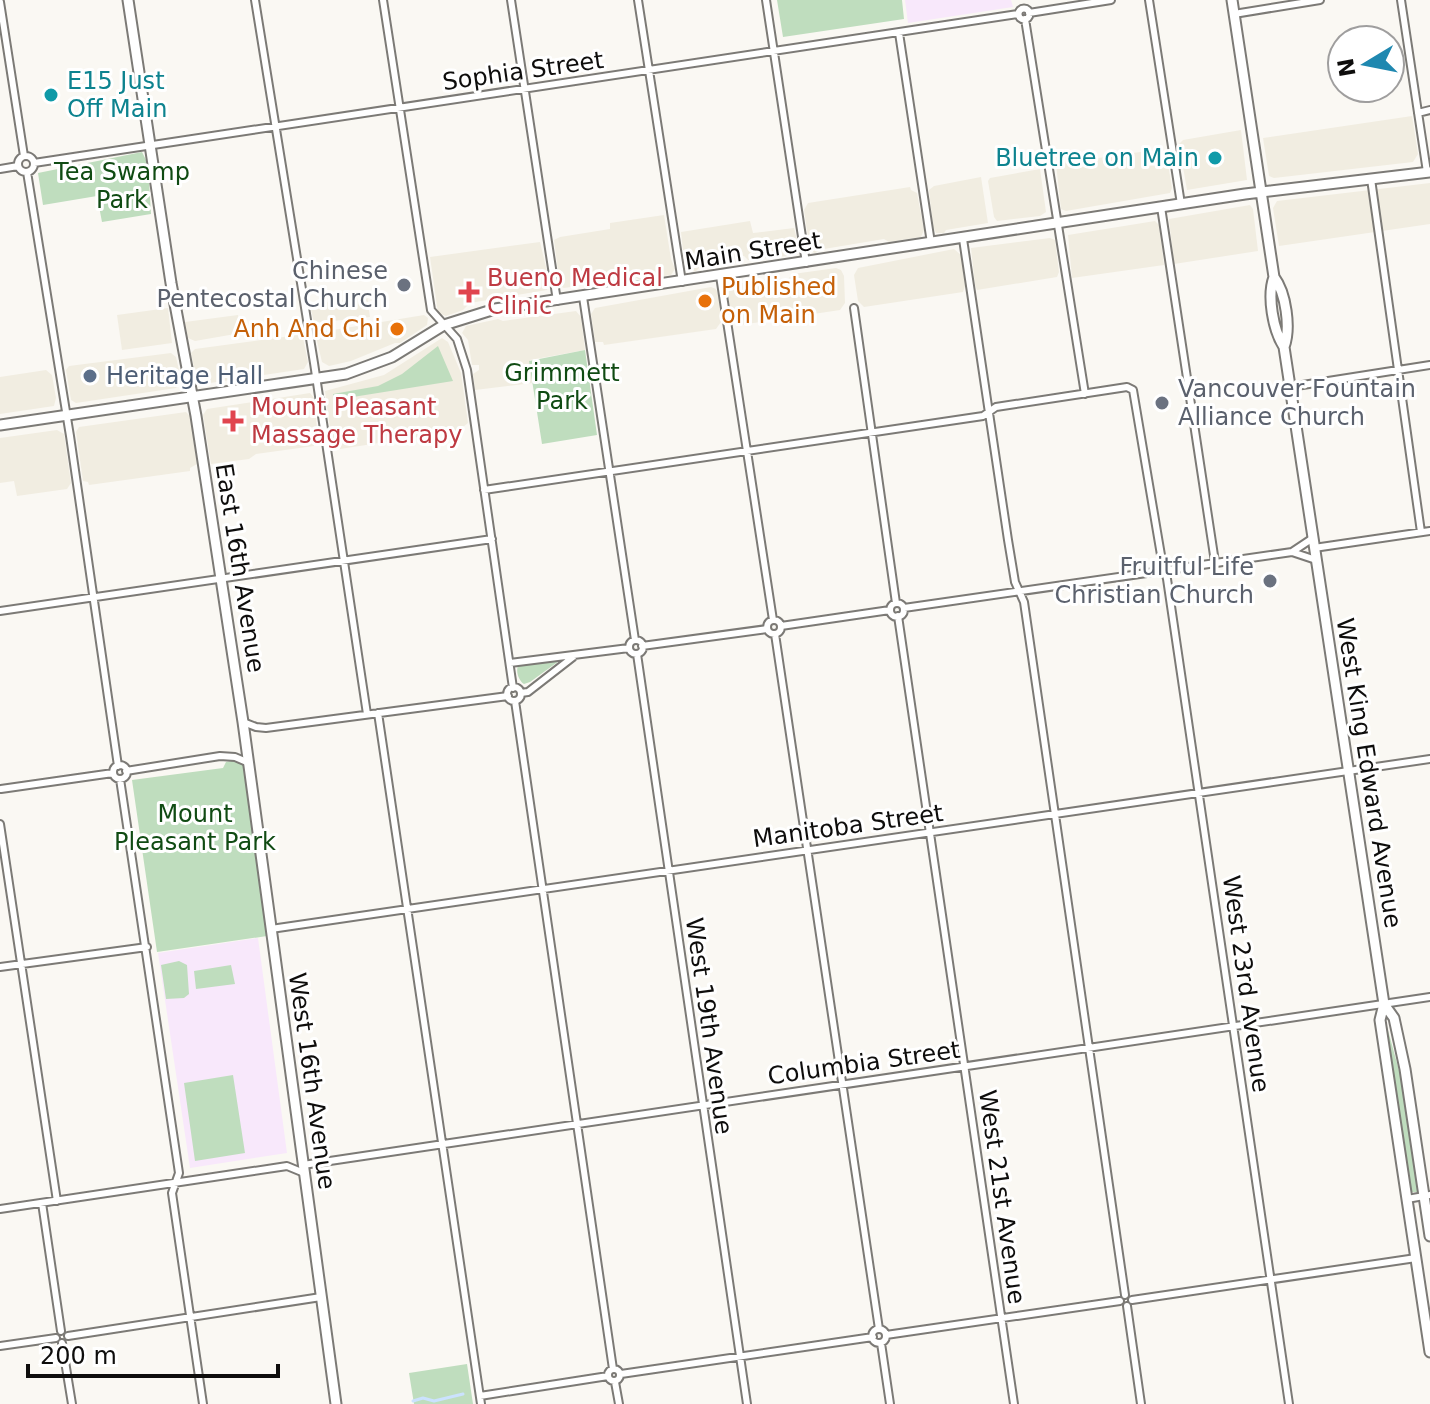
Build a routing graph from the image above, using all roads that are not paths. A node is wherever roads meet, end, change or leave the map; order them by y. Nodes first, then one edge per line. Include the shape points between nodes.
1 (128, 0) edge
2 (255, 0) edge
3 (383, 0) edge
4 (511, 0) edge
5 (638, 0) edge
6 (766, 0) edge
7 (1111, 0) edge
8 (1149, 0) edge
9 (1232, 0) edge
10 (1320, 0) edge
11 (1401, 0) edge
12 (1312, 1) edge
13 (0, 2) edge
14 (1023, 11) edge
15 (1234, 14) junction
16 (899, 33) junction
17 (774, 51) junction
18 (649, 70) junction
19 (525, 88) junction
20 (399, 107) junction
21 (1430, 110) edge
22 (1418, 113) junction
23 (275, 127) junction
24 (150, 146) junction
25 (24, 156) junction
26 (34, 163) junction
27 (18, 166) junction
28 (0, 169) edge
29 (27, 172) junction
30 (1428, 172) edge
31 (1371, 179) junction
32 (1261, 192) junction
33 (1181, 204) junction
34 (1161, 207) junction
35 (1058, 225) junction
36 (963, 239) junction
37 (932, 244) junction
38 (806, 263) junction
39 (720, 276) junction
40 (682, 282) junction
41 (583, 297) junction
42 (557, 301) junction
43 (854, 308) dead end
44 (444, 325) junction
45 (1430, 365) edge
46 (1398, 370) junction
47 (317, 379) junction
48 (1290, 387) junction
49 (1085, 394) junction
50 (193, 397) junction
51 (988, 412) junction
52 (66, 415) junction
53 (0, 425) edge
54 (871, 432) junction
55 (746, 452) junction
56 (609, 472) junction
57 (484, 490) junction
58 (1430, 531) edge
59 (1421, 532) junction
60 (492, 539) junction
61 (1314, 543) junction
62 (1292, 552) junction
63 (344, 560) junction
64 (1316, 560) junction
65 (1215, 562) junction
66 (1164, 570) junction
67 (221, 578) junction
68 (1019, 591) junction
69 (93, 597) junction
70 (896, 603) junction
71 (904, 608) junction
72 (890, 610) junction
73 (0, 611) edge
74 (898, 616) junction
75 (773, 620) junction
76 (781, 626) junction
77 (767, 629) junction
78 (775, 634) junction
79 (635, 640) junction
80 (642, 646) junction
81 (629, 648) junction
82 (637, 654) junction
83 (573, 656) junction
84 (510, 663) junction
85 (513, 688) junction
86 (521, 693) junction
87 (508, 696) junction
88 (515, 701) junction
89 (378, 713) junction
90 (367, 714) junction
91 (243, 722) junction
92 (1430, 759) edge
93 (249, 763) junction
94 (118, 766) junction
95 (126, 771) junction
96 (1348, 771) junction
97 (113, 773) junction
98 (120, 779) junction
99 (0, 790) edge
100 (1200, 792) junction
101 (1055, 814) junction
102 (0, 824) edge
103 (930, 832) junction
104 (808, 849) junction
105 (668, 870) junction
106 (543, 889) junction
107 (406, 908) junction
108 (271, 929) junction
109 (147, 947) junction
110 (21, 964) junction
111 (0, 967) edge
112 (1430, 997) edge
113 (1384, 1004) junction
114 (1234, 1026) junction
115 (1089, 1048) junction
116 (965, 1067) junction
117 (843, 1085) junction
118 (703, 1105) junction
119 (578, 1122) junction
120 (441, 1143) junction
121 (303, 1164) junction
122 (289, 1166) junction
123 (176, 1183) junction
124 (1427, 1195) edge
125 (1407, 1199) junction
126 (57, 1201) junction
127 (42, 1203) junction
128 (0, 1209) edge
129 (1430, 1236) edge
130 (1416, 1258) junction
131 (1271, 1278) junction
132 (321, 1297) junction
133 (1126, 1300) junction
134 (190, 1318) junction
135 (1002, 1318) junction
136 (879, 1329) junction
137 (61, 1331) junction
138 (886, 1335) junction
139 (68, 1336) junction
140 (873, 1337) junction
141 (56, 1338) junction
142 (62, 1343) junction
143 (881, 1343) junction
144 (0, 1346) edge
145 (1430, 1352) edge
146 (740, 1356) junction
147 (613, 1369) junction
148 (621, 1374) junction
149 (608, 1376) junction
150 (615, 1382) junction
151 (480, 1400) edge
152 (72, 1404) edge
153 (203, 1404) edge
154 (336, 1404) edge
155 (619, 1404) edge
156 (747, 1404) edge
157 (890, 1404) edge
158 (1014, 1404) edge
159 (1141, 1404) edge
160 (1289, 1404) edge

1 - 24 main road, East 16th Avenue
2 - 23 street
3 - 20 street
4 - 19 street
5 - 18 street
6 - 17 street
7 - 14 street, Sophia Street
8 - 33 street
9 - 15 main road, West King Edward Avenue
10 - 12 street
11 - 22 street
12 - 15 street
13 - 25 street
14 - 16 street, Sophia Street
14 - 35 street
15 - 32 main road, West King Edward Avenue
16 - 17 street, Sophia Street
16 - 37 street
17 - 18 street, Sophia Street
17 - 38 street
18 - 19 street, Sophia Street
18 - 40 street
19 - 20 street, Sophia Street
19 - 42 street
20 - 23 street, Sophia Street
20 - 44 street via 431,310
21 - 22 street
22 - 30 street
23 - 24 street, Sophia Street
23 - 47 street
24 - 26 street, Sophia Street
24 - 50 main road, East 16th Avenue
25 - 26 street
25 - 27 street
26 - 29 street
27 - 28 street
27 - 29 street
29 - 52 street
30 - 31 main road, Main Street
31 - 32 main road, Main Street
31 - 46 street
32 - 33 main road, Main Street
32 - 48 main road, West King Edward Avenue via 1289,335 1284,347
33 - 34 main road, Main Street
34 - 35 main road, Main Street
34 - 65 street
35 - 36 main road, Main Street
35 - 49 street
36 - 37 main road, Main Street
36 - 51 street
37 - 38 main road, Main Street
38 - 39 main road, Main Street
39 - 40 main road, Main Street
39 - 55 street
40 - 41 main road, Main Street
41 - 42 main road, Main Street
41 - 56 street
42 - 44 main road, Main Street via 481,312
43 - 54 street
44 - 47 main road, Main Street via 373,366
44 - 57 street via 457,339 465,361
45 - 46 street
46 - 48 street
46 - 59 street
47 - 50 main road, Main Street
47 - 63 street
48 - 61 main road, West King Edward Avenue
49 - 51 street
49 - 66 street, West 23rd Avenue via 1133,390
50 - 52 main road, Main Street
50 - 67 main road, East 16th Avenue
51 - 54 street
51 - 68 street
52 - 53 main road, Main Street
52 - 69 street
54 - 55 street
54 - 70 street
55 - 56 street
55 - 75 street
56 - 57 street
56 - 79 street
57 - 60 street
58 - 59 street
59 - 61 street
60 - 63 street
60 - 84 street
61 - 62 street
61 - 64 main road, West King Edward Avenue
62 - 64 street
62 - 65 street
63 - 67 street
63 - 90 street
64 - 96 main road, West King Edward Avenue
65 - 66 street
66 - 68 street
66 - 100 street, West 23rd Avenue
67 - 69 street
67 - 91 main road, East 16th Avenue
68 - 71 street
68 - 101 street
69 - 73 street
69 - 94 street
70 - 71 street
70 - 72 street
71 - 74 street
72 - 74 street
72 - 76 street
74 - 103 street, West 21st Avenue
75 - 76 street
75 - 77 street
76 - 78 street
77 - 78 street
77 - 80 street
78 - 104 street
79 - 80 street
79 - 81 street
80 - 82 street
81 - 82 street
81 - 83 street
82 - 105 street, West 19th Avenue
83 - 84 street
83 - 86 street
84 - 85 street
85 - 86 street
85 - 87 street
86 - 88 street
87 - 88 street
87 - 89 street
88 - 106 street
89 - 90 street
89 - 107 street
90 - 91 street via 266,728
91 - 93 main road, East 16th Avenue
92 - 96 street, Manitoba Street
93 - 95 street via 220,756
93 - 108 main road, West 16th Avenue
94 - 95 street
94 - 97 street
95 - 98 street
96 - 100 street, Manitoba Street
96 - 113 main road, West King Edward Avenue
97 - 98 street
97 - 99 street
98 - 109 street
100 - 101 street, Manitoba Street
100 - 114 street, West 23rd Avenue
101 - 103 street, Manitoba Street
101 - 115 street
102 - 110 street
103 - 104 street, Manitoba Street
103 - 116 street, West 21st Avenue
104 - 105 street, Manitoba Street
104 - 117 street
105 - 106 street, Manitoba Street
105 - 118 street, West 19th Avenue
106 - 107 street, Manitoba Street
106 - 119 street
107 - 108 street, Manitoba Street
107 - 120 street
108 - 121 main road, West 16th Avenue
109 - 110 street
109 - 123 street via 179,1173
110 - 111 street
110 - 126 street
112 - 113 street, Columbia Street
113 - 114 street, Columbia Street
113 - 124 main road, West King Edward Avenue via 1394,1018
113 - 125 main road, West King Edward Avenue via 1380,1020
114 - 115 street, Columbia Street
114 - 131 street, West 23rd Avenue
115 - 116 street, Columbia Street
115 - 133 street
116 - 117 street, Columbia Street
116 - 135 street, West 21st Avenue
117 - 118 street, Columbia Street
117 - 136 street
118 - 119 street, Columbia Street
118 - 146 street, West 19th Avenue
119 - 120 street, Columbia Street
119 - 147 street
120 - 121 street, Columbia Street
120 - 151 street
121 - 122 street
121 - 122 street
121 - 132 main road, West 16th Avenue
122 - 123 street
123 - 126 street
123 - 134 street via 172,1193
124 - 125 street
124 - 129 main road, West King Edward Avenue
125 - 130 main road, West King Edward Avenue
126 - 127 street
127 - 128 street
127 - 137 street
130 - 131 street
130 - 145 main road, West King Edward Avenue
131 - 133 street
131 - 160 street, West 23rd Avenue
132 - 134 street
132 - 154 main road, West 16th Avenue
133 - 135 street
133 - 159 street
134 - 139 street
134 - 153 street
135 - 138 street
135 - 158 street, West 21st Avenue
136 - 138 street
136 - 140 street
137 - 139 street
137 - 141 street
138 - 143 street
139 - 142 street
140 - 143 street
140 - 146 street
141 - 142 street
141 - 144 street
142 - 152 street
143 - 157 street
146 - 148 street
146 - 156 street, West 19th Avenue
147 - 148 street
147 - 149 street
148 - 150 street
149 - 150 street
149 - 151 street
150 - 155 street

